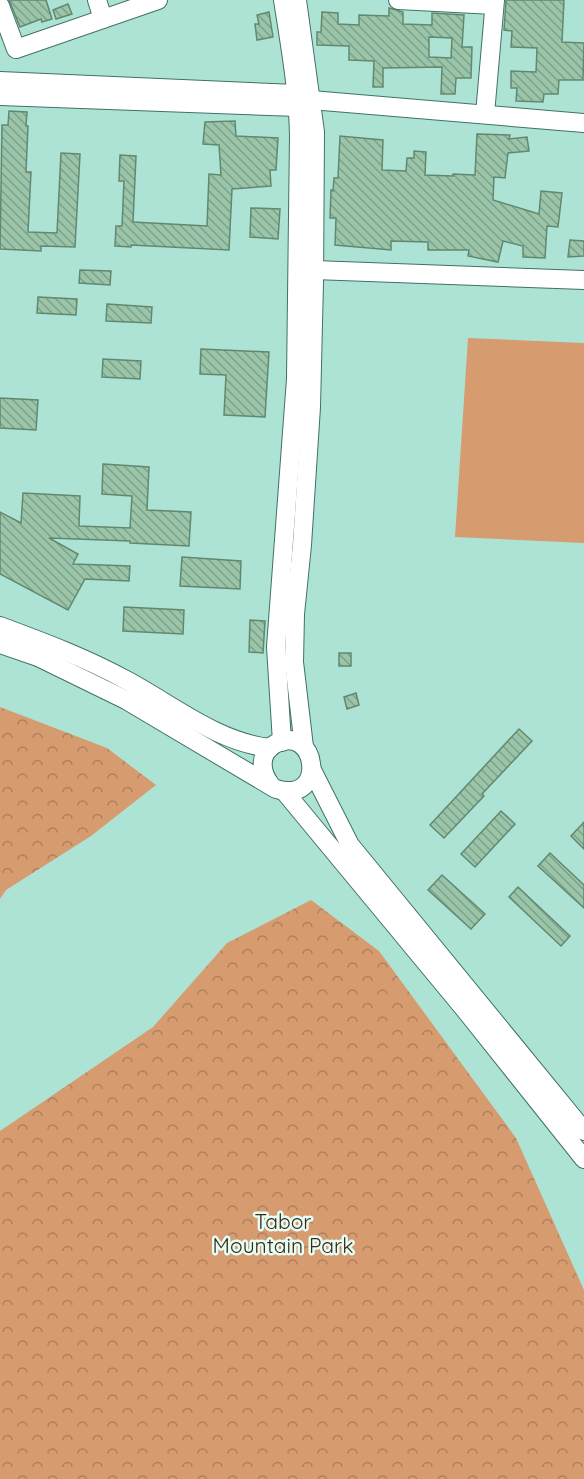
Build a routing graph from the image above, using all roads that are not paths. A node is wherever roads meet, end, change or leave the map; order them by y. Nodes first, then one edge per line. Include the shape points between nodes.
1 (97, 0) edge
2 (158, 0) edge
3 (283, 0) edge
4 (297, 0) edge
5 (398, 0) edge
6 (494, 3) edge
7 (0, 6) edge
8 (103, 19) junction
9 (0, 81) edge
10 (0, 96) edge
11 (302, 100) junction
12 (485, 114) junction
13 (584, 123) edge
14 (314, 270) junction
15 (584, 280) edge
16 (0, 626) edge
17 (0, 644) edge
18 (276, 745) junction
19 (304, 747) junction
20 (312, 770) junction
21 (277, 788) junction
22 (584, 1131) edge
23 (584, 1159) edge

1 - 8 street
2 - 8 street
3 - 11 street
4 - 11 street
5 - 6 street
6 - 12 street
7 - 8 street via 16,49
9 - 11 street
10 - 11 street
11 - 12 street
11 - 14 street via 315,132
11 - 18 street via 296,379 276,647
12 - 13 street
14 - 15 street
14 - 19 street via 311,407 295,614 294,662
16 - 18 street via 83,658 224,736 249,746
17 - 21 street via 38,657 126,700
18 - 19 street via 294,742
18 - 21 street via 265,754 262,770
19 - 20 street
20 - 21 street via 300,788
20 - 22 street via 350,845
21 - 23 street via 466,1011

